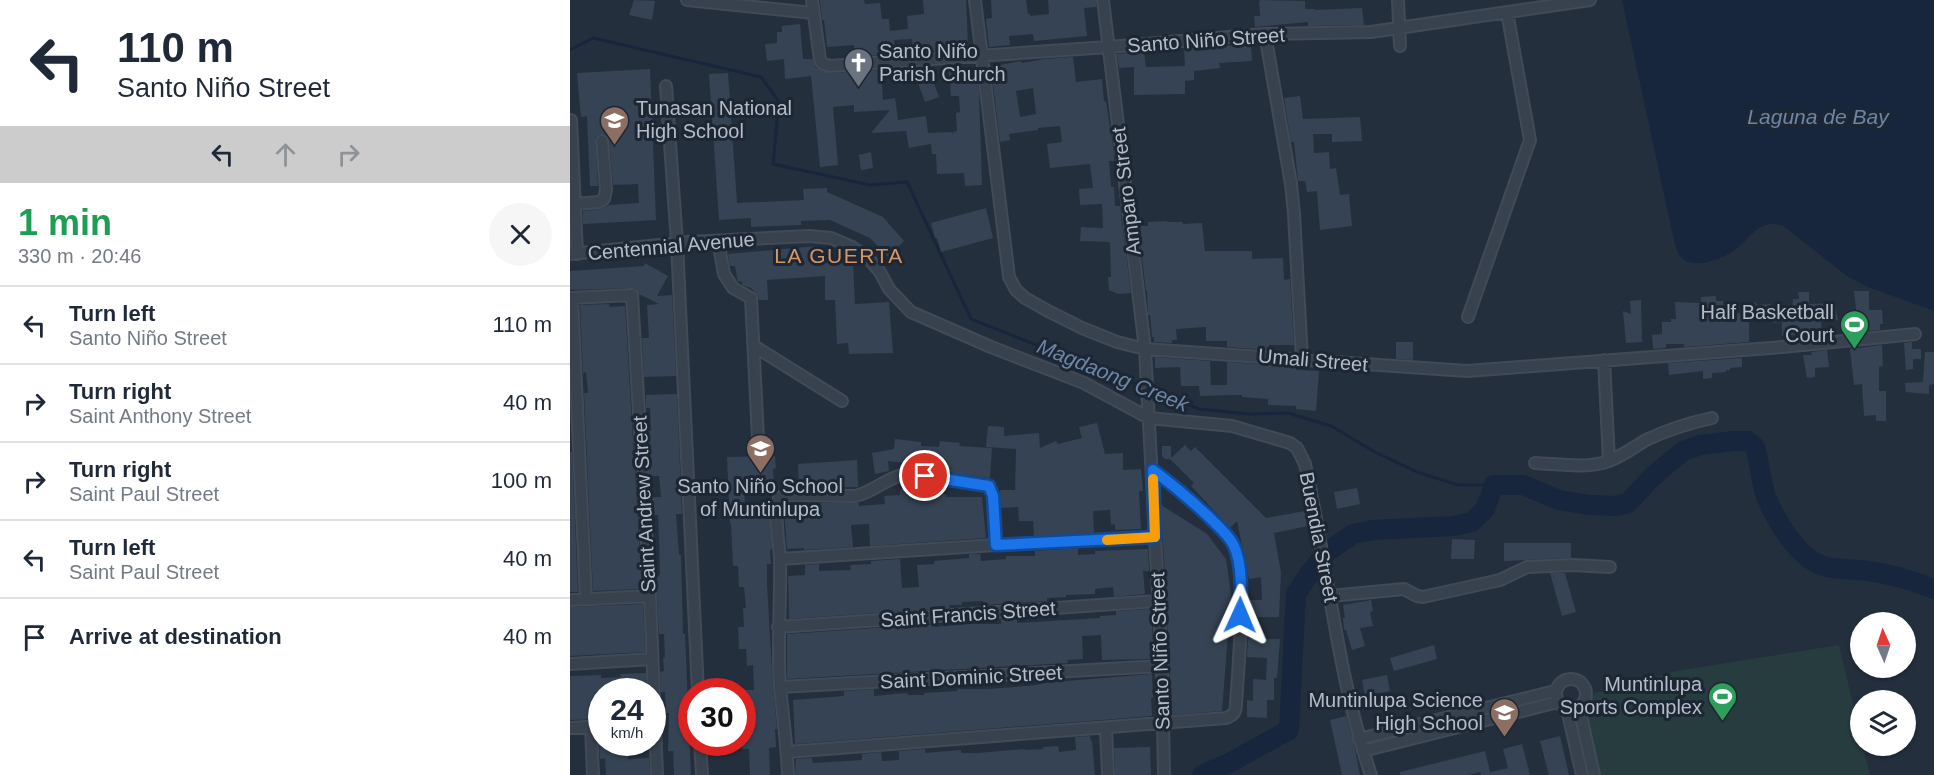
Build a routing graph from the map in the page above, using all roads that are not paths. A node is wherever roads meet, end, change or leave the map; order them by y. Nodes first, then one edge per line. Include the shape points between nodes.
1 (687, 0) edge
2 (812, 0) edge
3 (975, 0) edge
4 (1103, 0) edge
5 (1398, 0) edge
6 (1590, 0) edge
7 (1507, 12) junction
8 (813, 13) junction
9 (1399, 28) junction
10 (1265, 34) junction
11 (1400, 46) dead end
12 (1108, 47) junction
13 (983, 56) junction
14 (666, 86) dead end
15 (571, 120) edge
16 (602, 141) dead end
17 (575, 204) junction
18 (573, 217) edge
19 (718, 241) junction
20 (677, 243) junction
21 (574, 254) edge
22 (571, 298) edge
23 (1468, 317) dead end
24 (1915, 334) dead end
25 (754, 346) junction
26 (1145, 349) junction
27 (1302, 359) junction
28 (1604, 360) junction
29 (1147, 383) joint
30 (842, 401) dead end
31 (1149, 413) junction
32 (1712, 418) dead end
33 (758, 438) dead end
34 (1610, 461) junction
35 (1535, 463) dead end
36 (1153, 470) junction
37 (1155, 537) junction
38 (996, 545) junction
39 (780, 559) junction
40 (1610, 567) dead end
41 (650, 596) junction
42 (1330, 596) junction
43 (586, 599) junction
44 (570, 600) edge
45 (1158, 601) junction
46 (778, 627) junction
47 (652, 659) junction
48 (570, 664) edge
49 (1162, 666) junction
50 (653, 678) edge
51 (697, 678) edge
52 (780, 687) junction
53 (1556, 697) junction
54 (1573, 708) junction
55 (1459, 721) junction
56 (1164, 723) junction
57 (588, 727) edge
58 (570, 728) edge
59 (1106, 729) junction
60 (1359, 739) junction
61 (1363, 751) junction
62 (787, 752) junction
63 (594, 756) edge
64 (656, 756) edge
65 (701, 756) edge
66 (1164, 773) edge
67 (593, 775) edge
68 (657, 775) edge
69 (702, 775) edge
70 (788, 775) edge
71 (1108, 775) edge
72 (1371, 775) edge
73 (1582, 775) edge
74 (1594, 775) edge

1 - 8 street
2 - 8 street
3 - 13 street, Umali Street
4 - 12 street, Amparo Street
5 - 9 street
6 - 7 street, Santo Niño Street
7 - 9 street, Santo Niño Street
7 - 23 street via 1530,140
8 - 13 street, Santo Niño Street via 819,56 829,66
9 - 10 street, Santo Niño Street
9 - 11 street
10 - 12 street, Santo Niño Street
10 - 27 street via 1293,204
12 - 13 street, Santo Niño Street
12 - 26 street, Amparo Street
13 - 26 street, Umali Street via 1009,277 1016,290 1082,328
14 - 20 street
15 - 17 street
16 - 17 street via 604,199
17 - 18 street
18 - 21 street
19 - 20 street, Centennial Avenue
19 - 25 street via 724,274 733,288 751,298
19 - 31 street, Centennial Avenue via 809,236 835,239 867,257 910,312
20 - 21 street, Centennial Avenue
20 - 51 street
22 - 41 street, Saint Andrew Street via 632,295
22 - 43 street
24 - 28 street, Umali Street
25 - 30 street
25 - 33 street
26 - 27 street, Umali Street
26 - 29 street, Amparo Street
27 - 28 street, Umali Street via 1467,371
28 - 34 street
29 - 31 street, Santo Niño Street
31 - 36 street, Santo Niño Street
31 - 42 street, Buendia Street via 1232,426 1297,448 1305,464
32 - 34 street via 1657,436
34 - 35 street
36 - 37 street, Santo Niño Street
36 - 56 street via 1183,492 1227,536 1239,563 1241,593 1236,711 1226,718
37 - 38 street
37 - 45 street, Santo Niño Street
38 - 39 street
38 - 39 street via 989,486 906,474 855,496 779,498
39 - 46 street
40 - 42 street via 1527,567 1500,580 1424,597 1404,589
41 - 43 street
41 - 47 street, Saint Andrew Street
42 - 60 street, Buendia Street
43 - 44 street
45 - 46 street, Saint Francis Street
45 - 49 street, Santo Niño Street
46 - 52 street
47 - 48 street
47 - 50 street, Saint Andrew Street
49 - 52 street, Saint Dominic Street
49 - 56 street, Santo Niño Street
52 - 62 street
53 - 54 street
53 - 54 street via 1560,682 1570,678 1580,681 1586,695 1582,704
53 - 55 street
54 - 73 street
54 - 74 street
55 - 60 street
55 - 61 street
56 - 59 street
56 - 66 street, Santo Niño Street
57 - 58 street
59 - 62 street
59 - 71 street
60 - 61 street, Buendia Street
61 - 72 street, Buendia Street
62 - 70 street
63 - 67 street
64 - 68 street, Saint Andrew Street
65 - 69 street

